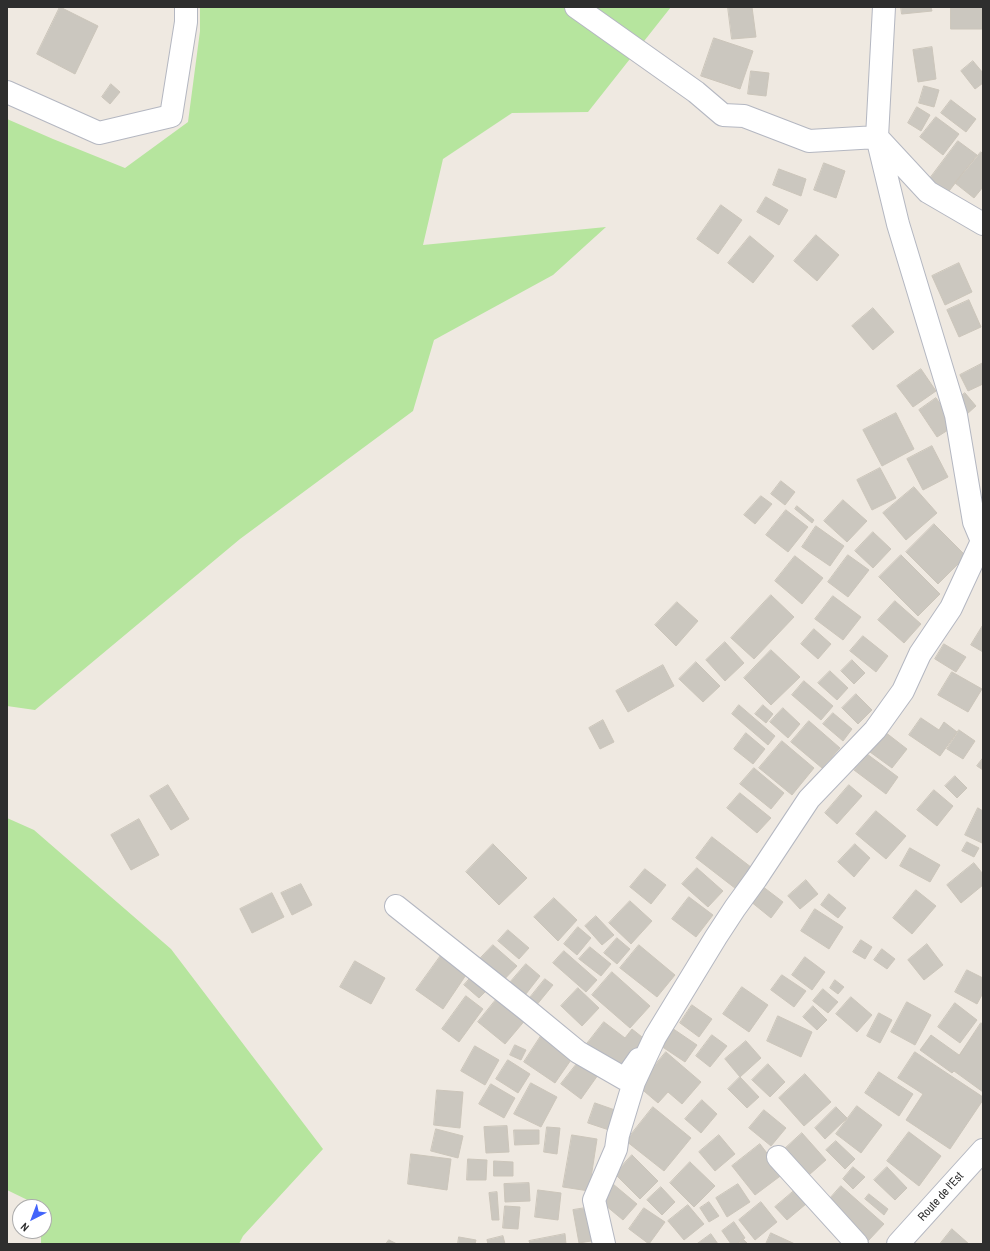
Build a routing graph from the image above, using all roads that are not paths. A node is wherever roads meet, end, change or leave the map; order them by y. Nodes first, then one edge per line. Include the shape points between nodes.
1 (186, 7) edge
2 (576, 7) edge
3 (884, 7) edge
4 (7, 92) edge
5 (877, 137) junction
6 (983, 224) edge
7 (396, 906) dead end
8 (655, 1037) junction
9 (983, 1150) edge
10 (778, 1157) dead end
11 (604, 1244) edge
12 (857, 1244) edge
13 (898, 1244) edge

1 - 4 street via 186,22 171,116 99,133
2 - 5 street via 696,92 723,115 744,116 809,141
3 - 5 street
5 - 6 street via 928,192
5 - 8 street via 898,224 956,415 974,522 982,541 950,608 920,654 903,691 875,730 809,799 720,931
7 - 8 street via 578,1052 625,1079
8 - 11 street via 634,1082 616,1149 594,1200
9 - 13 street, Route de l'Est
10 - 12 street

